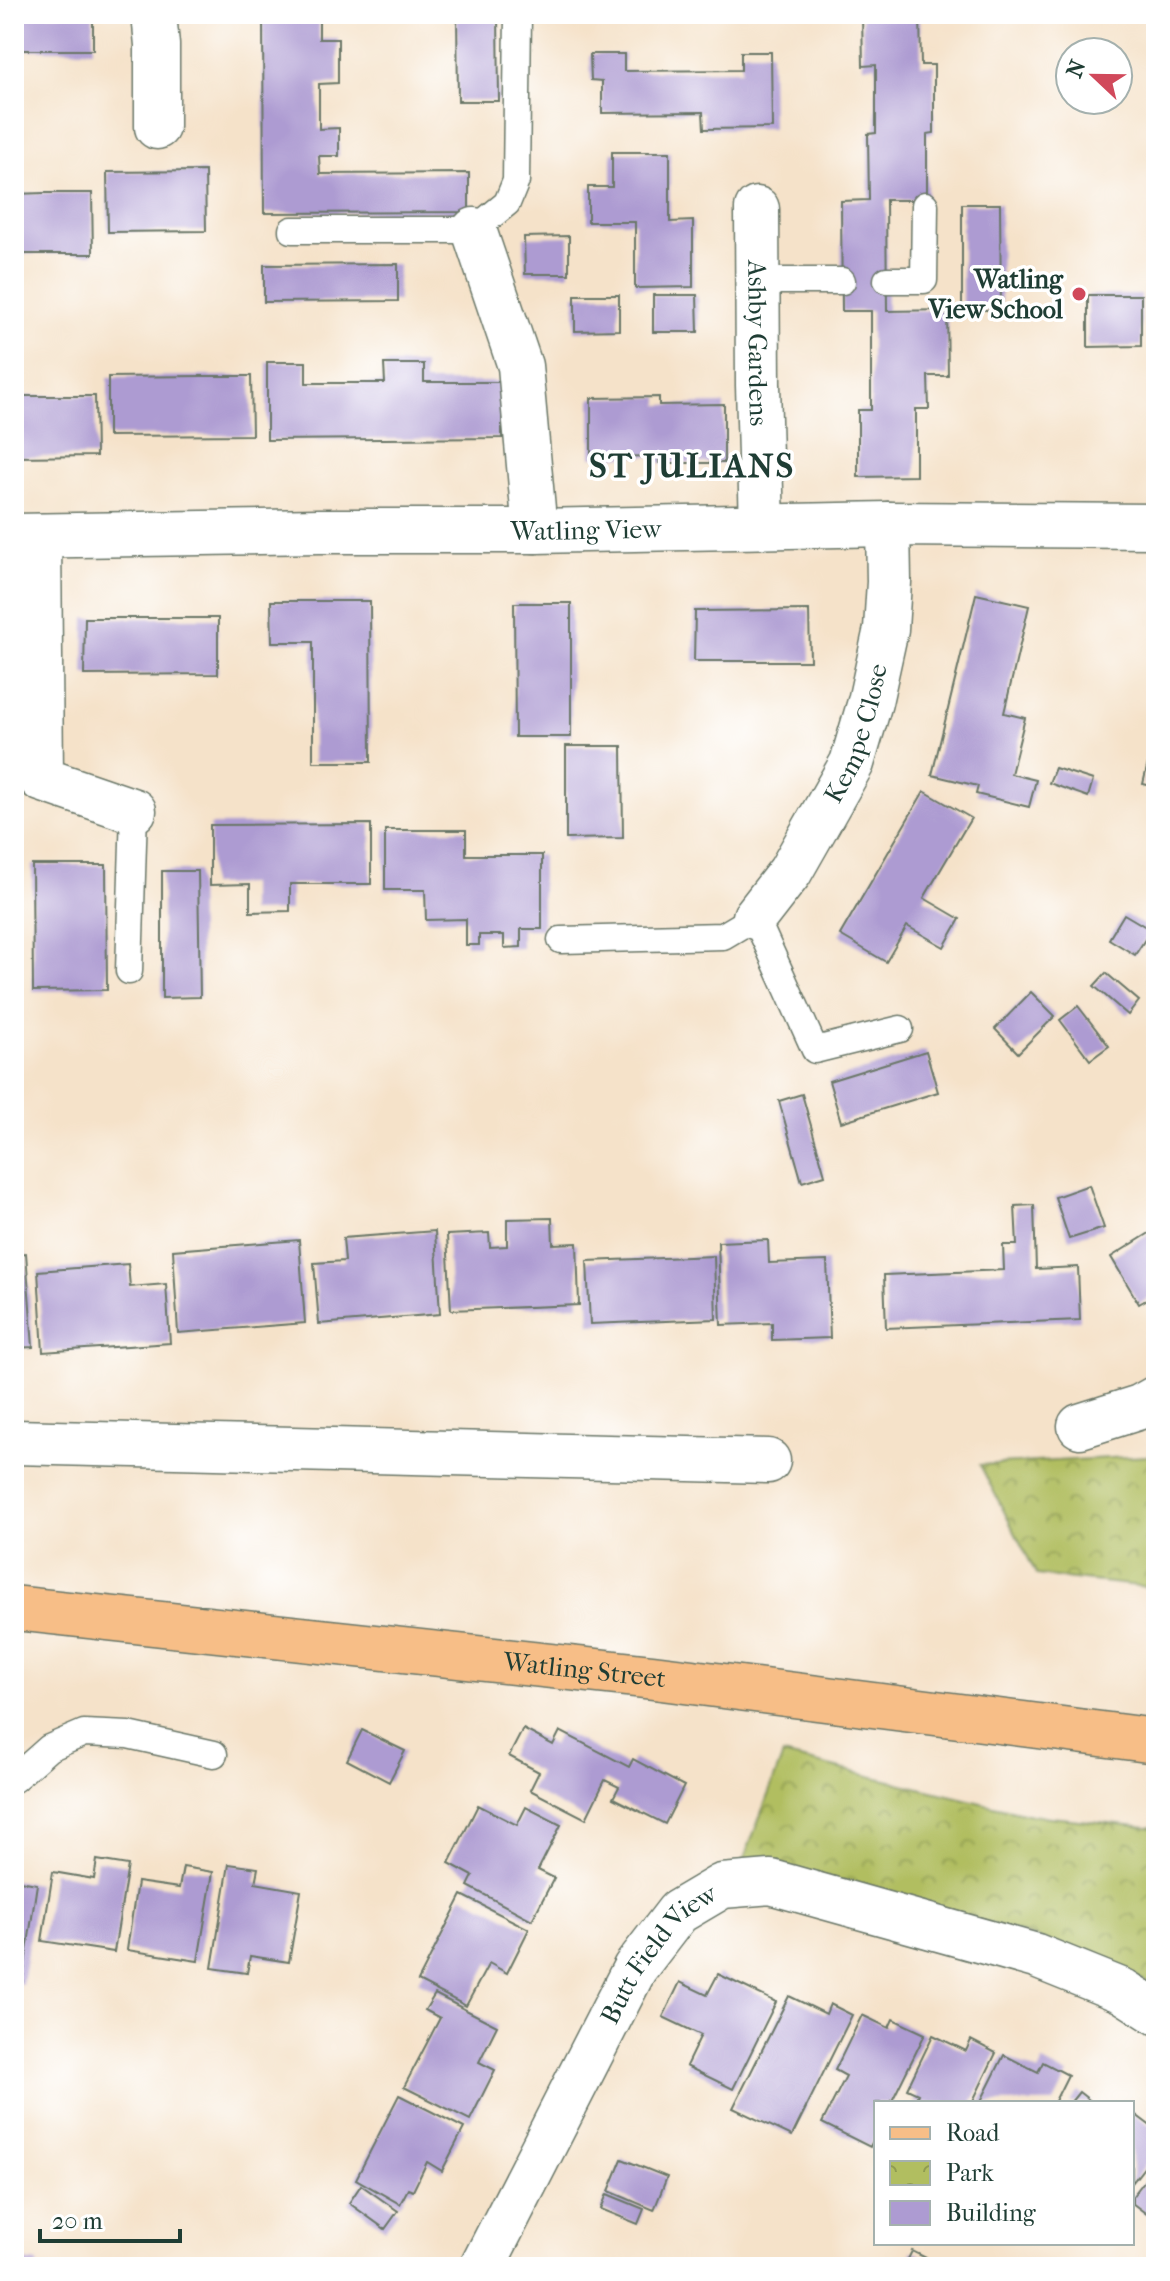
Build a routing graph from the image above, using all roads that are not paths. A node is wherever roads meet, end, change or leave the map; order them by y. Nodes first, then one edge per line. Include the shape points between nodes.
1 (518, 14) edge
2 (156, 29) edge
3 (157, 127) dead end
4 (925, 205) dead end
5 (757, 209) dead end
6 (292, 230) dead end
7 (474, 230) junction
8 (887, 280) dead end
9 (758, 281) junction
10 (842, 281) dead end
11 (888, 524) junction
12 (762, 526) junction
13 (1156, 526) edge
14 (535, 531) junction
15 (27, 536) edge
16 (27, 786) edge
17 (134, 811) joint
18 (755, 917) junction
19 (561, 940) dead end
20 (129, 971) dead end
21 (900, 1029) dead end
22 (1156, 1398) edge
23 (1080, 1426) dead end
24 (14, 1442) edge
25 (768, 1461) dead end
26 (14, 1608) edge
27 (1156, 1741) edge
28 (214, 1754) dead end
29 (14, 1779) edge
30 (1156, 2012) edge
31 (482, 2267) edge

1 - 7 lane via 516,181 507,203
2 - 3 street
4 - 8 lane via 924,280
5 - 9 street, Ashby Gardens
6 - 7 lane
7 - 14 street via 520,366
9 - 10 lane
9 - 12 street, Ashby Gardens
11 - 12 street, Watling View
11 - 13 street, Watling View
11 - 18 street, Kempe Close via 886,629 852,763 790,872
12 - 14 street, Watling View
14 - 15 street, Watling View
15 - 16 street
16 - 17 street
17 - 20 lane
18 - 19 lane via 723,936
18 - 21 lane via 815,1050
22 - 23 street
24 - 25 street
26 - 27 main road, Watling Street via 653,1677
28 - 29 lane via 128,1735 84,1733 49,1748
30 - 31 street, Butt Field View via 1123,1991 1036,1956 771,1882 722,1886 678,1912 635,1968

